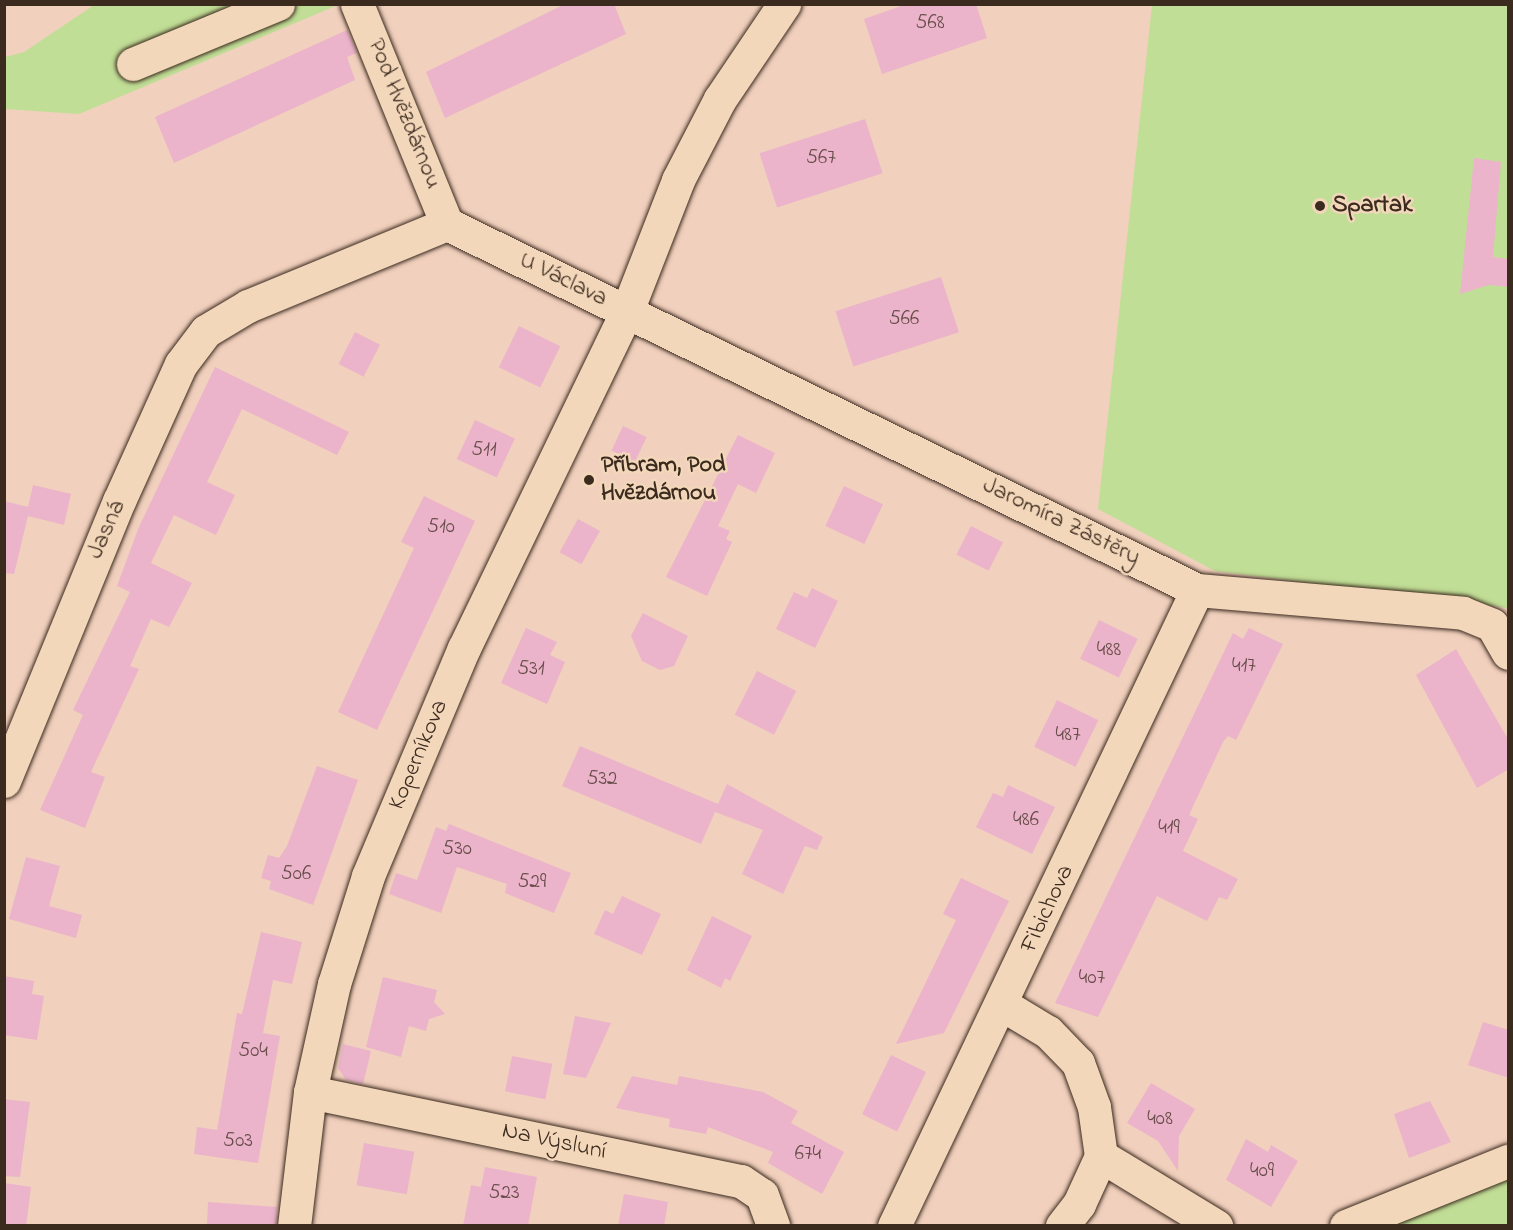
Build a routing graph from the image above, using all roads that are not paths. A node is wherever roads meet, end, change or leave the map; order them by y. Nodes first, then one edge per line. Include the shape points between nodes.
1 (278, 4) edge
2 (357, 4) edge
3 (784, 4) edge
4 (133, 64) dead end
5 (447, 224) junction
6 (627, 310) junction
7 (1197, 590) junction
8 (1509, 653) edge
9 (4, 781) edge
10 (1003, 1005) junction
11 (310, 1092) junction
12 (1101, 1156) junction
13 (1509, 1161) edge
14 (294, 1226) edge
15 (773, 1226) edge
16 (894, 1226) edge
17 (1062, 1226) edge
18 (1216, 1226) edge
19 (1346, 1226) edge

1 - 4 street
2 - 5 street, Pod Hvězdárnou
3 - 6 street, U Václava via 720,99 678,180
5 - 6 street, U Václava
5 - 9 street, Jasná via 248,306 206,331 181,364 46,671
6 - 7 street, Jaromíra Zástěry
6 - 11 street, Koperníkova via 464,648 368,876 334,984
7 - 8 street, Jaromíra Zástěry via 1463,613 1492,625
7 - 10 street, Fibichova
10 - 12 street via 1048,1032 1078,1063 1094,1107
10 - 16 street, Fibichova
11 - 14 street, Koperníkova
11 - 15 street, Na Výsluní via 741,1181 762,1195
12 - 17 street via 1079,1203
12 - 18 street
13 - 19 street

